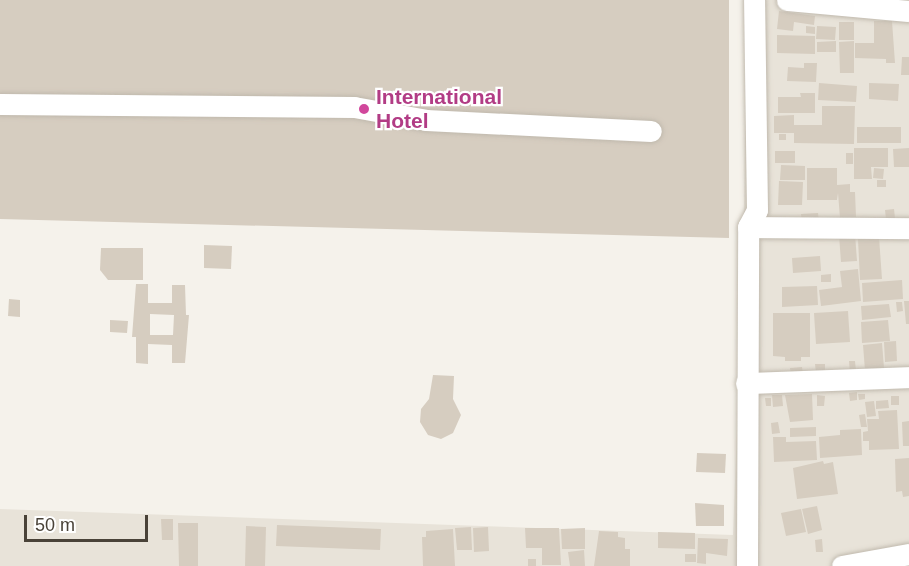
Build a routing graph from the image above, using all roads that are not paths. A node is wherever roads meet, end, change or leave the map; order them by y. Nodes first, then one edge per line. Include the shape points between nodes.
1 (754, 0) edge
2 (787, 0) edge
3 (909, 10) edge
4 (0, 104) edge
5 (651, 131) dead end
6 (748, 227) junction
7 (909, 228) edge
8 (909, 377) edge
9 (746, 383) junction
10 (909, 554) edge
11 (747, 566) edge
12 (842, 566) edge

1 - 6 street via 757,210
2 - 3 street
4 - 5 street via 354,107 426,120
6 - 7 street
6 - 9 street
8 - 9 street
9 - 11 street
10 - 12 street

